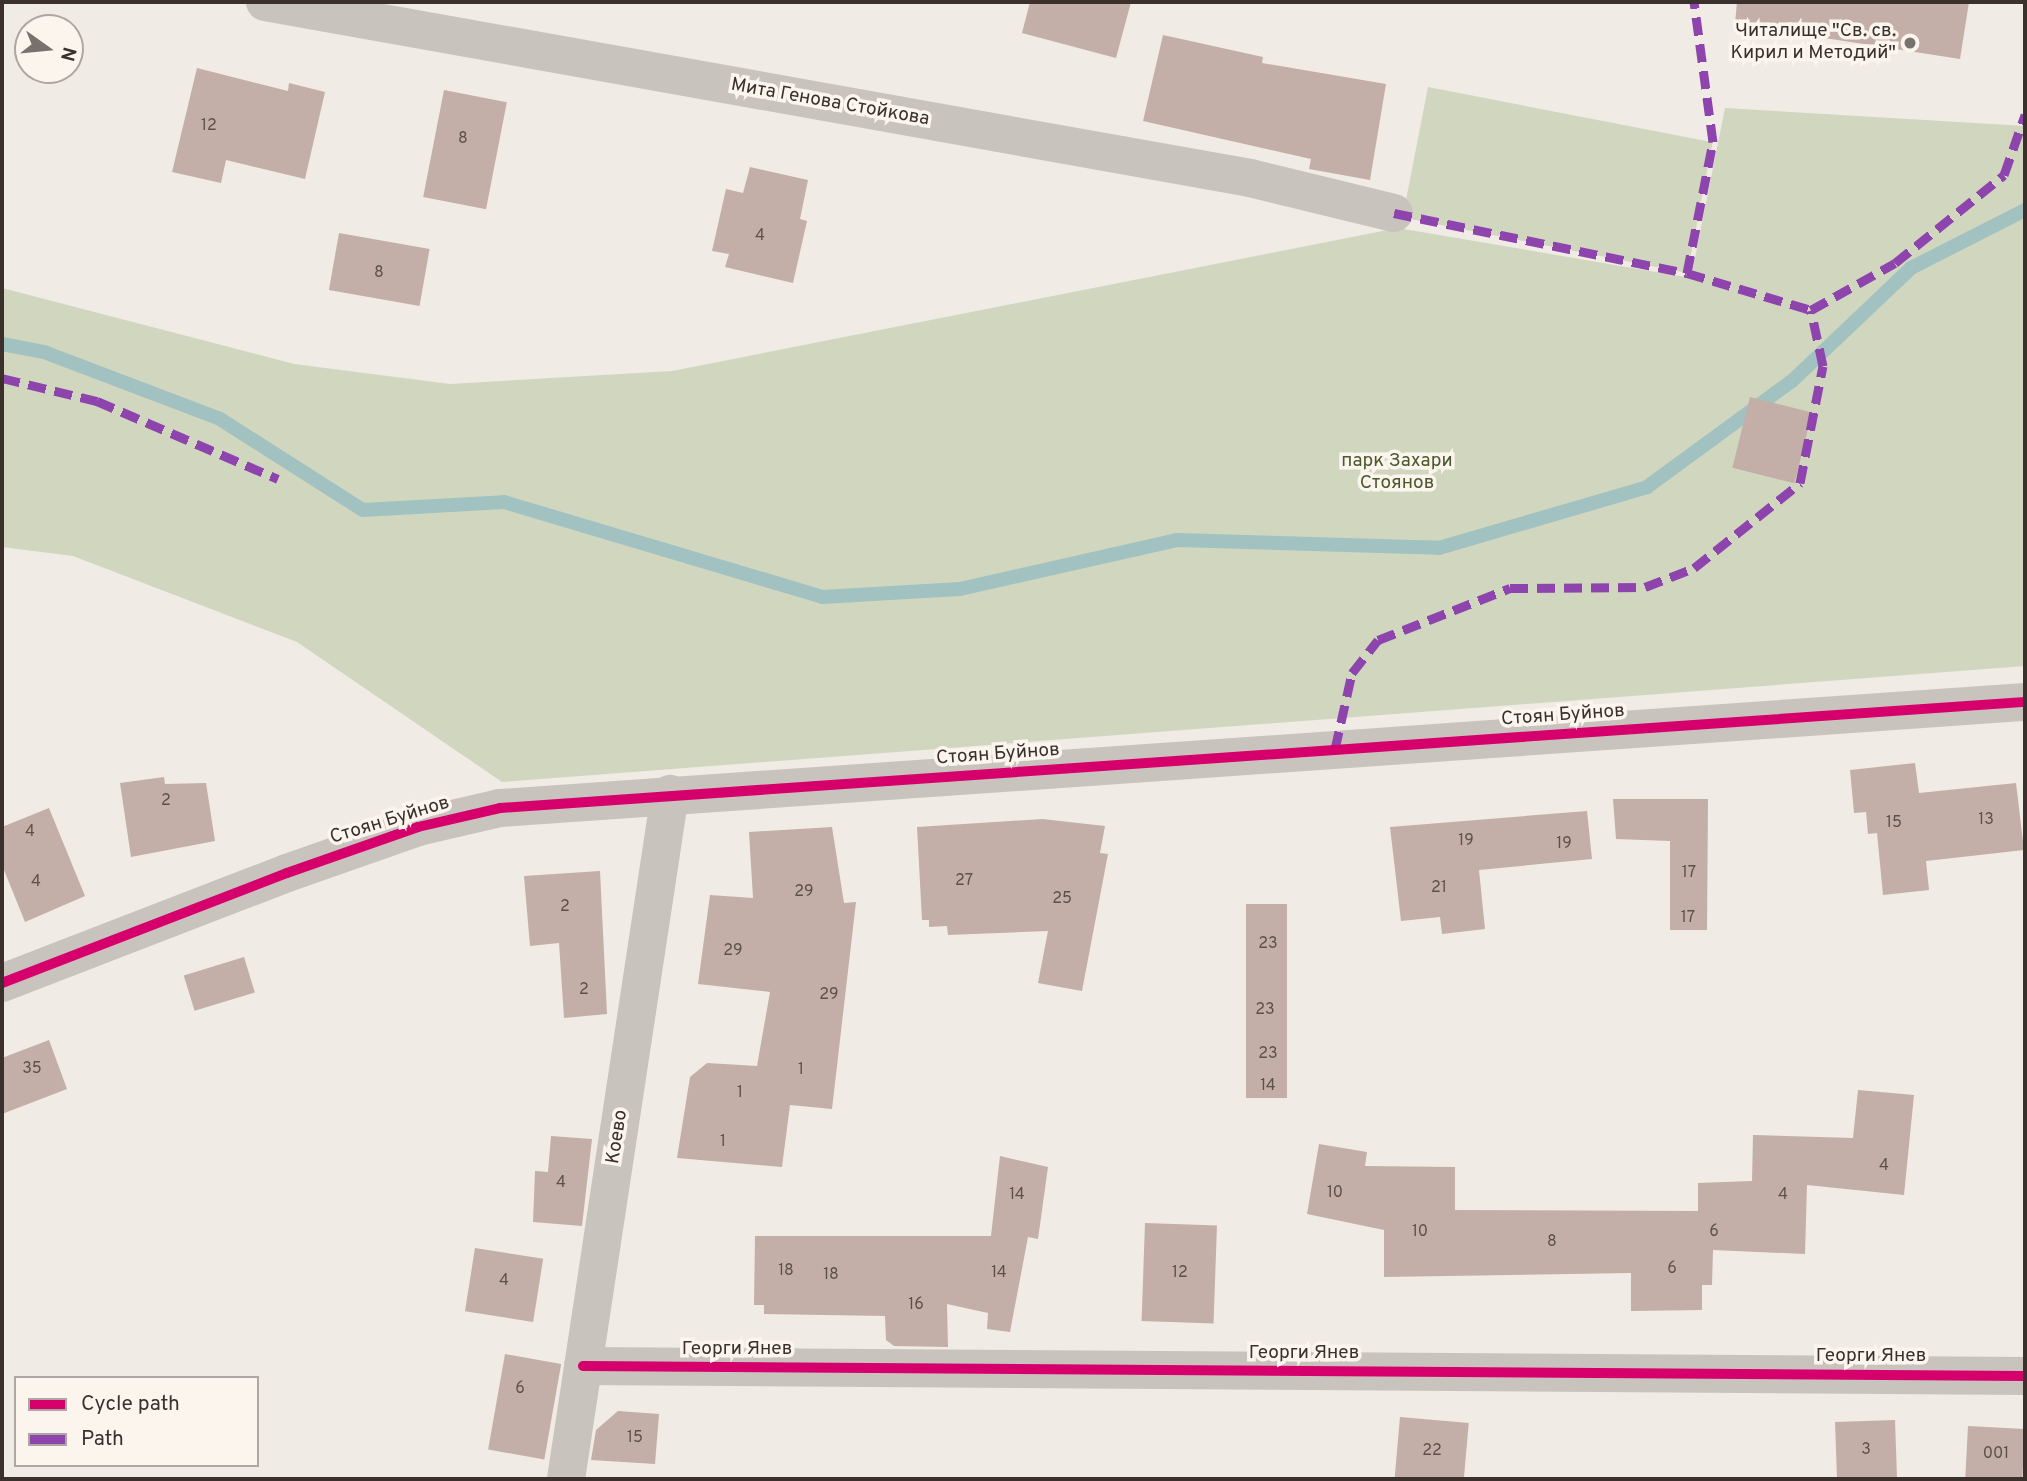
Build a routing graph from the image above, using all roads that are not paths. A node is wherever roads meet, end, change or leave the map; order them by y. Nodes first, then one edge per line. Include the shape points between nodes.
1 (265, 2) edge
2 (1394, 213) dead end
3 (2025, 702) edge
4 (670, 794) junction
5 (2, 983) edge
6 (583, 1366) junction
7 (2025, 1376) edge
8 (566, 1479) edge

1 - 2 street, Мита Генова Стойкова via 1250,178
3 - 4 street, Стоян Буйнов
4 - 5 street, Стоян Буйнов via 500,808 418,827
4 - 6 street, Коево
6 - 7 street, Георги Янев
6 - 8 street, Коево

